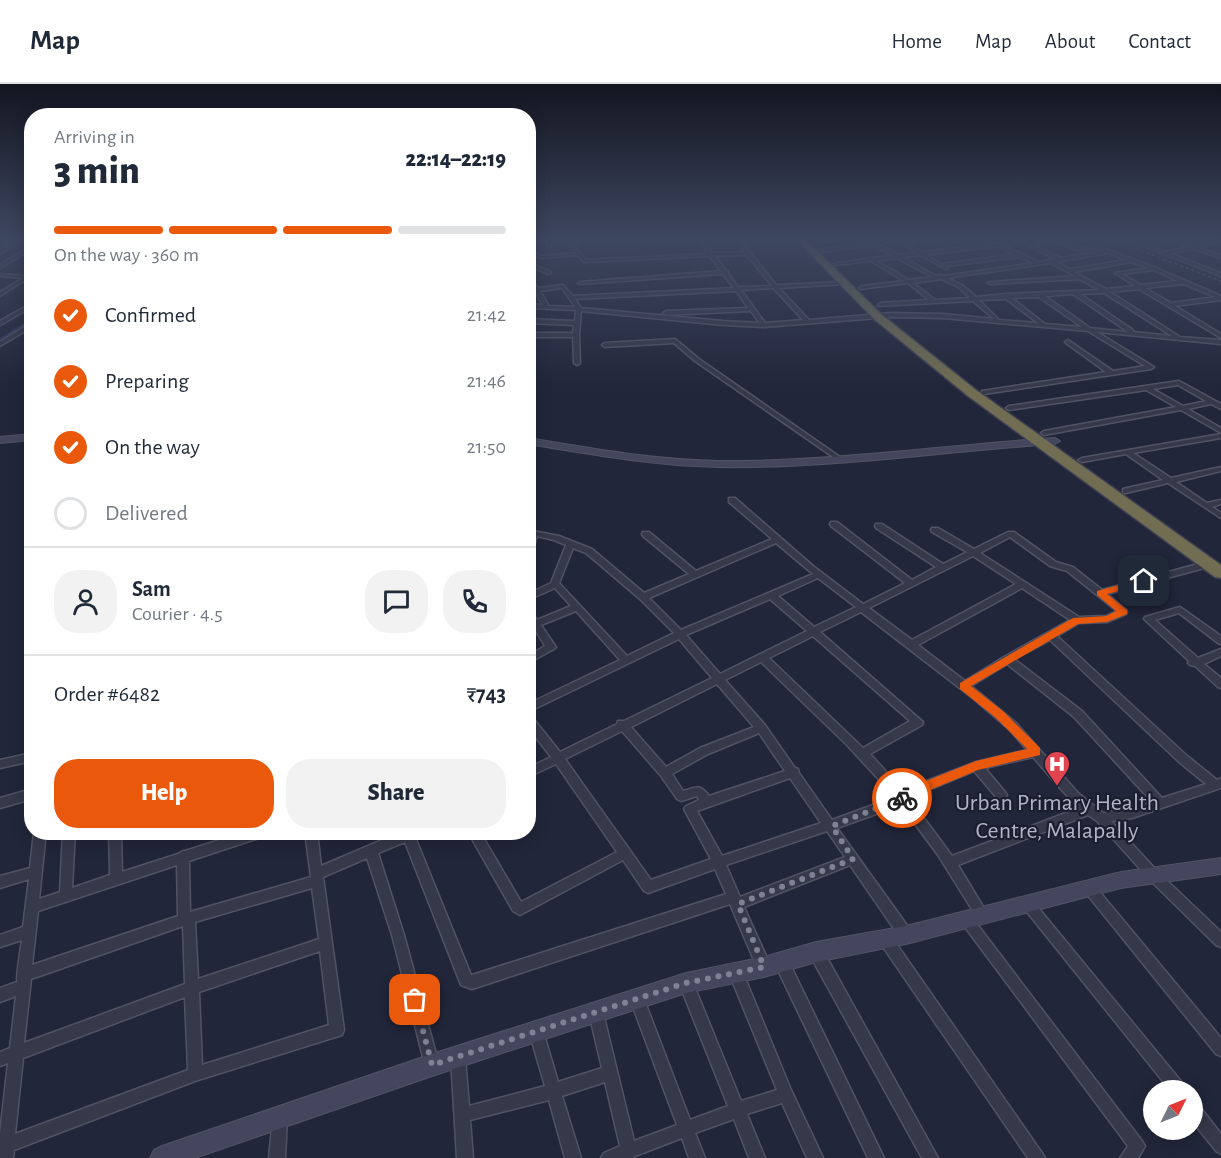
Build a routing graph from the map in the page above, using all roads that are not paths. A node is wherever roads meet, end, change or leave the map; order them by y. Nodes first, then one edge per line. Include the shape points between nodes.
1 (549, 288) edge
2 (565, 288) edge
3 (599, 288) edge
4 (628, 288) edge
5 (774, 288) edge
6 (776, 288) edge
7 (851, 288) edge
8 (862, 288) edge
9 (917, 288) edge
10 (962, 288) edge
11 (995, 288) edge
12 (1100, 288) edge
13 (1139, 288) edge
14 (1140, 288) edge
15 (1199, 288) edge
16 (537, 290) joint
17 (738, 290) junction
18 (1105, 291) junction
19 (1073, 292) junction
20 (632, 295) junction
21 (1040, 295) junction
22 (603, 296) junction
23 (1006, 297) junction
24 (573, 298) junction
25 (970, 298) junction
26 (1221, 298) edge
27 (934, 302) junction
28 (1169, 305) junction
29 (536, 306) edge
30 (547, 307) junction
31 (24, 309) edge
32 (579, 309) junction
33 (753, 309) junction
34 (715, 310) junction
35 (883, 312) junction
36 (652, 316) junction
37 (999, 320) junction
38 (536, 321) edge
39 (576, 322) junction
40 (807, 322) junction
41 (0, 323) edge
42 (723, 323) junction
43 (1042, 324) junction
44 (764, 325) junction
45 (24, 329) edge
46 (1088, 329) junction
47 (1133, 333) junction
48 (536, 335) edge
49 (576, 335) junction
50 (1221, 336) edge
51 (1180, 338) junction
52 (1068, 342) dead end
53 (1221, 342) edge
54 (0, 345) edge
55 (605, 345) dead end
56 (578, 363) dead end
57 (1112, 373) junction
58 (1148, 388) junction
59 (984, 392) junction
60 (1221, 401) edge
61 (1212, 402) junction
62 (1221, 407) edge
63 (1008, 408) junction
64 (1182, 409) junction
65 (1221, 431) edge
66 (1221, 436) edge
67 (24, 438) edge
68 (1046, 438) junction
69 (0, 440) edge
70 (536, 442) edge
71 (1127, 452) junction
72 (838, 458) junction
73 (1082, 460) junction
74 (1221, 469) edge
75 (1167, 481) junction
76 (1126, 491) junction
77 (732, 500) dead end
78 (1221, 502) edge
79 (1206, 506) junction
80 (1221, 516) edge
81 (834, 524) dead end
82 (879, 526) dead end
83 (935, 530) dead end
84 (536, 534) edge
85 (646, 534) dead end
86 (778, 539) junction
87 (571, 543) junction
88 (973, 552) junction
89 (1215, 562) edge
90 (943, 568) junction
91 (1221, 573) edge
92 (819, 575) junction
93 (696, 576) junction
94 (556, 584) junction
95 (912, 584) junction
96 (1022, 584) junction
97 (536, 593) edge
98 (1100, 593) junction
99 (771, 595) junction
100 (643, 597) junction
101 (861, 607) junction
102 (576, 608) junction
103 (1077, 620) junction
104 (536, 624) edge
105 (536, 630) edge
106 (815, 632) junction
107 (680, 634) junction
108 (1052, 635) junction
109 (1221, 641) edge
110 (913, 644) junction
111 (1221, 652) edge
112 (536, 657) edge
113 (762, 657) junction
114 (1007, 659) junction
115 (626, 661) junction
116 (1194, 663) junction
117 (720, 679) junction
118 (1221, 684) edge
119 (964, 686) junction
120 (536, 704) edge
121 (622, 724) junction
122 (761, 728) junction
123 (536, 730) edge
124 (1036, 752) junction
125 (863, 753) junction
126 (558, 758) junction
127 (24, 759) edge
128 (0, 764) edge
129 (976, 766) junction
130 (536, 769) edge
131 (794, 772) junction
132 (665, 773) junction
133 (1218, 783) edge
134 (1001, 795) dead end
135 (24, 796) edge
136 (902, 798) junction
137 (0, 802) edge
138 (707, 802) junction
139 (1161, 804) junction
140 (1088, 810) junction
141 (1101, 818) junction
142 (832, 826) junction
143 (39, 840) edge
144 (69, 840) edge
145 (117, 840) edge
146 (235, 840) edge
147 (312, 840) edge
148 (394, 840) edge
149 (412, 840) edge
150 (479, 840) edge
151 (372, 850) junction
152 (625, 853) junction
153 (183, 856) junction
154 (853, 859) junction
155 (718, 861) junction
156 (951, 862) junction
157 (1221, 866) edge
158 (35, 872) junction
159 (1154, 876) junction
160 (317, 877) junction
161 (116, 879) junction
162 (0, 882) edge
163 (1090, 889) junction
164 (66, 896) junction
165 (735, 901) junction
166 (1027, 903) junction
167 (31, 907) junction
168 (974, 917) junction
169 (187, 919) junction
170 (28, 932) junction
171 (896, 938) junction
172 (0, 941) edge
173 (1221, 941) edge
174 (325, 944) junction
175 (816, 952) junction
176 (772, 964) junction
177 (736, 972) junction
178 (23, 981) junction
179 (686, 983) junction
180 (194, 987) junction
181 (0, 995) edge
182 (637, 999) junction
183 (596, 1013) junction
184 (536, 1031) junction
185 (1221, 1048) edge
186 (15, 1054) junction
187 (458, 1058) junction
188 (0, 1059) edge
189 (432, 1065) junction
190 (609, 1072) junction
191 (195, 1074) junction
192 (1171, 1080) edge
193 (554, 1091) junction
194 (786, 1095) junction
195 (738, 1110) junction
196 (462, 1115) junction
197 (280, 1116) junction
198 (1203, 1122) edge
199 (4, 1128) edge
200 (687, 1129) junction
201 (1221, 1146) edge
202 (209, 1151) edge
203 (5, 1152) edge
204 (629, 1152) junction
205 (162, 1158) edge
206 (277, 1158) edge
207 (465, 1158) edge
208 (573, 1158) edge
209 (609, 1158) edge
210 (697, 1158) edge
211 (757, 1158) edge
212 (815, 1158) edge
213 (876, 1158) edge
214 (930, 1158) edge
215 (1037, 1158) edge
216 (1128, 1158) edge

1 - 16 street
2 - 24 street
3 - 22 street
4 - 20 street
5 - 17 street
6 - 40 street
7 - 35 highway
8 - 35 highway
9 - 27 street
10 - 25 street
11 - 23 street
12 - 18 street
13 - 18 street
14 - 28 street
15 - 26 street
16 - 30 street
17 - 20 street
17 - 33 street
18 - 19 street
18 - 51 street
19 - 21 street
19 - 47 street
20 - 22 street
21 - 23 street
21 - 46 street
22 - 24 street
23 - 25 street
23 - 43 street
24 - 32 street
25 - 27 street
25 - 37 street
26 - 28 street
27 - 35 street
28 - 50 street
29 - 30 street
30 - 32 street
31 - 41 street
32 - 36 street
32 - 39 street
33 - 34 street
33 - 44 street
34 - 36 street
34 - 42 street
35 - 37 street
35 - 40 street
35 - 59 highway
35 - 68 highway via 972,393
36 - 42 street
37 - 43 street
38 - 39 street
39 - 49 street
40 - 44 street
42 - 44 street
43 - 46 street
45 - 54 street
46 - 47 street
46 - 57 street via 1151,367
47 - 51 street
48 - 49 street
49 - 56 street
51 - 53 street
52 - 57 street
55 - 72 street via 675,342
57 - 59 street
58 - 61 street via 1179,383
58 - 63 street
58 - 64 street
59 - 63 highway
60 - 61 street
61 - 62 street
61 - 64 street
63 - 68 highway
64 - 65 street
64 - 68 street
66 - 71 street
67 - 69 street
68 - 72 street
68 - 73 highway
68 - 89 highway
70 - 72 street via 673,462 719,464
71 - 73 street
71 - 75 street
73 - 76 highway
74 - 75 street
75 - 76 street
75 - 79 street
76 - 89 highway
77 - 86 street
78 - 79 street
79 - 80 street
81 - 95 street
82 - 90 street
83 - 88 street
84 - 87 street
85 - 93 street
86 - 92 street
86 - 93 street
87 - 94 street
87 - 100 street via 589,551
88 - 90 street
88 - 96 street
88 - 98 street via 1011,534 1053,564 1070,568
89 - 91 highway
89 - 98 street
90 - 95 street
92 - 99 street
92 - 101 street
93 - 100 street
94 - 97 street
94 - 102 street
95 - 101 street
96 - 103 street
96 - 110 street
98 - 103 street via 1123,612 1107,619
99 - 106 street
99 - 107 street
100 - 107 street
101 - 106 street
101 - 110 street
102 - 104 street
102 - 115 street
103 - 108 street
105 - 112 street via 555,650
106 - 113 street
106 - 125 street via 918,722
107 - 115 street
107 - 117 street
108 - 114 street
108 - 133 street via 1182,758
109 - 116 street via 1180,610 1148,619
110 - 119 street
111 - 116 street
113 - 117 street
113 - 125 street
114 - 119 street
114 - 139 street via 1078,714
115 - 120 street
116 - 118 street
117 - 121 street
117 - 122 street
119 - 124 street
121 - 126 street
121 - 132 street
122 - 131 street
122 - 132 street via 704,751
123 - 126 street
124 - 129 street
124 - 140 street
125 - 136 street
126 - 130 street
126 - 152 street
127 - 128 street
129 - 134 street
129 - 136 street
131 - 138 street
131 - 142 street
132 - 138 street via 681,796 699,790
133 - 139 street
135 - 137 street
136 - 142 street
136 - 156 street
138 - 155 street via 690,809
139 - 141 street
140 - 141 street
140 - 156 street
141 - 159 street
142 - 154 street
142 - 155 street
143 - 158 street
144 - 164 street
145 - 161 street
146 - 153 street
147 - 160 street
148 - 151 street
149 - 165 street via 469,982
150 - 152 street via 520,909
151 - 160 street
151 - 189 street
152 - 155 street via 648,887
153 - 161 street
153 - 169 street
154 - 165 street
154 - 171 street
155 - 165 street
156 - 168 street
157 - 159 street
158 - 162 street
158 - 167 street
159 - 163 street
159 - 173 street
160 - 169 street
160 - 174 street
161 - 164 street
163 - 166 street
163 - 185 street
164 - 167 street
165 - 176 street
166 - 168 street
166 - 192 street
167 - 170 street
168 - 171 street
168 - 216 street via 1137,1146
169 - 178 street
169 - 180 street
170 - 172 street
170 - 178 street
171 - 175 street
171 - 215 street
174 - 180 street
174 - 191 street via 338,1030
175 - 176 street
175 - 214 street
176 - 177 street
176 - 213 street
177 - 179 street
177 - 194 street
178 - 181 street
178 - 186 street
179 - 182 street
179 - 195 street
180 - 186 street
180 - 191 street
182 - 183 street
182 - 200 street
183 - 184 street
183 - 190 street
184 - 187 street
184 - 193 street
186 - 188 street
186 - 199 street
187 - 189 street
187 - 196 street
189 - 197 street
190 - 193 street
190 - 204 street
191 - 203 street
193 - 196 street
193 - 208 street
194 - 195 street
194 - 212 street
195 - 200 street
195 - 211 street
196 - 207 street
197 - 202 street
197 - 206 street
198 - 201 street
199 - 203 street
200 - 204 street
200 - 210 street
202 - 205 street
204 - 209 street

